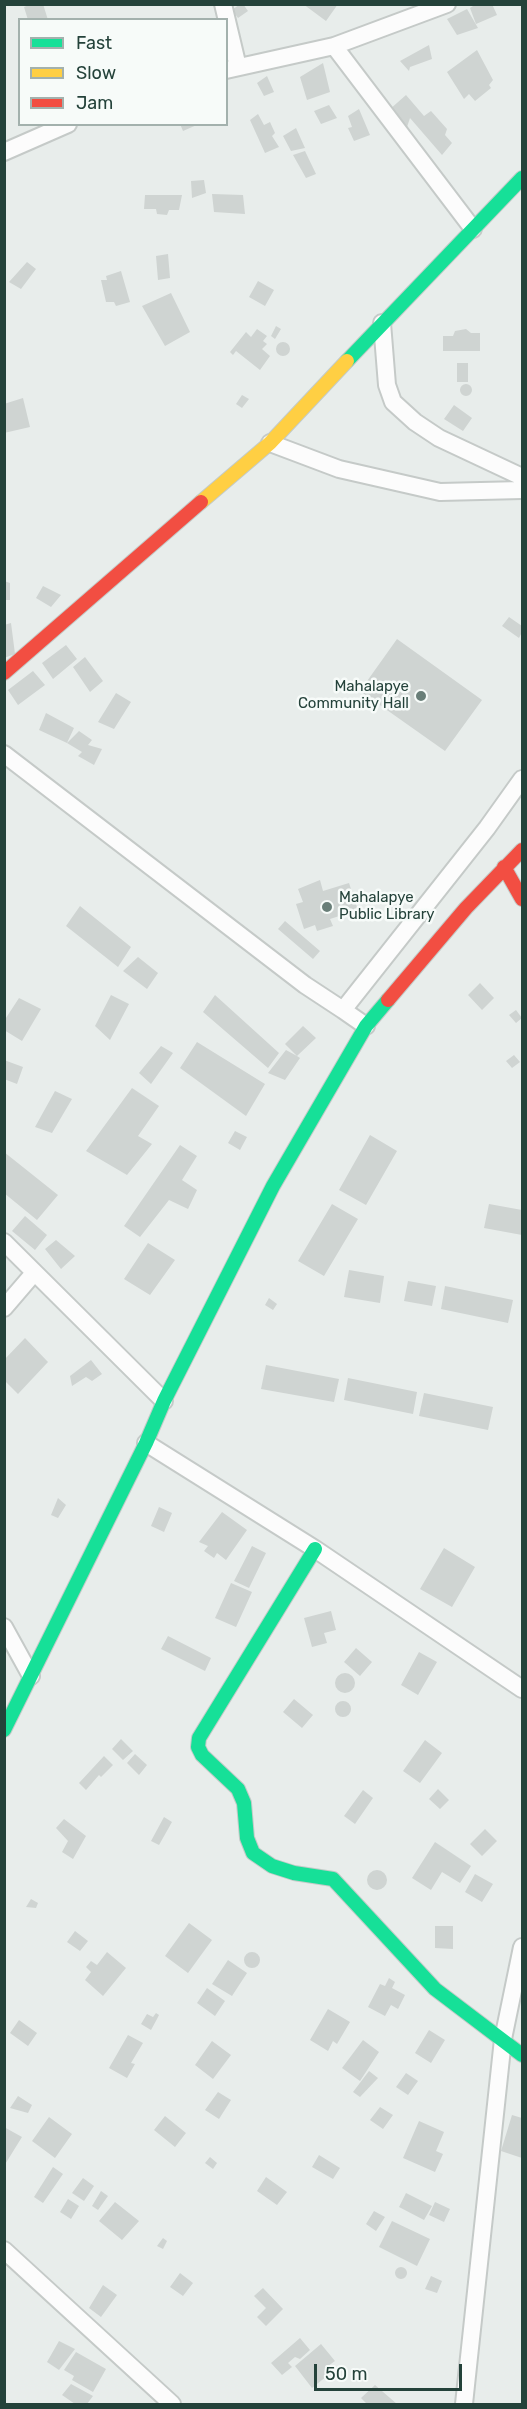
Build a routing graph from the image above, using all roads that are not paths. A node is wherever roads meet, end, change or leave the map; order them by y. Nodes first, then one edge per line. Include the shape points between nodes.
1 (447, 4) edge
2 (228, 40) edge
3 (334, 46) junction
4 (232, 68) edge
5 (63, 126) edge
6 (4, 152) edge
7 (522, 178) edge
8 (472, 230) junction
9 (382, 323) junction
10 (270, 443) junction
11 (522, 477) edge
12 (522, 490) edge
13 (4, 673) edge
14 (4, 754) edge
15 (522, 779) edge
16 (522, 850) edge
17 (504, 867) junction
18 (522, 899) edge
19 (343, 1010) junction
20 (366, 1026) junction
21 (4, 1242) edge
22 (34, 1273) junction
23 (4, 1308) edge
24 (164, 1401) junction
25 (146, 1443) junction
26 (315, 1549) junction
27 (4, 1627) edge
28 (31, 1676) junction
29 (522, 1689) edge
30 (4, 1730) edge
31 (522, 1947) edge
32 (503, 2039) junction
33 (522, 2055) edge
34 (4, 2250) edge
35 (172, 2404) edge
36 (464, 2404) edge

1 - 3 street
2 - 4 street
3 - 4 street
3 - 8 street
5 - 6 street
7 - 8 street
8 - 9 street
9 - 10 street
9 - 11 street via 387,385 393,402 440,438
10 - 12 street via 339,469 440,492
10 - 13 street
14 - 19 street
15 - 19 street
16 - 17 street
17 - 18 street
17 - 20 street
19 - 20 street
20 - 24 street via 273,1186
21 - 22 street
22 - 23 street
22 - 24 street
24 - 25 street
25 - 26 street
25 - 28 street
26 - 29 street
26 - 32 street via 199,1738 198,1747 238,1789 253,1853 272,1866 333,1880 435,1989
27 - 28 street
28 - 30 street
31 - 32 street
32 - 33 street
32 - 36 street
34 - 35 street

